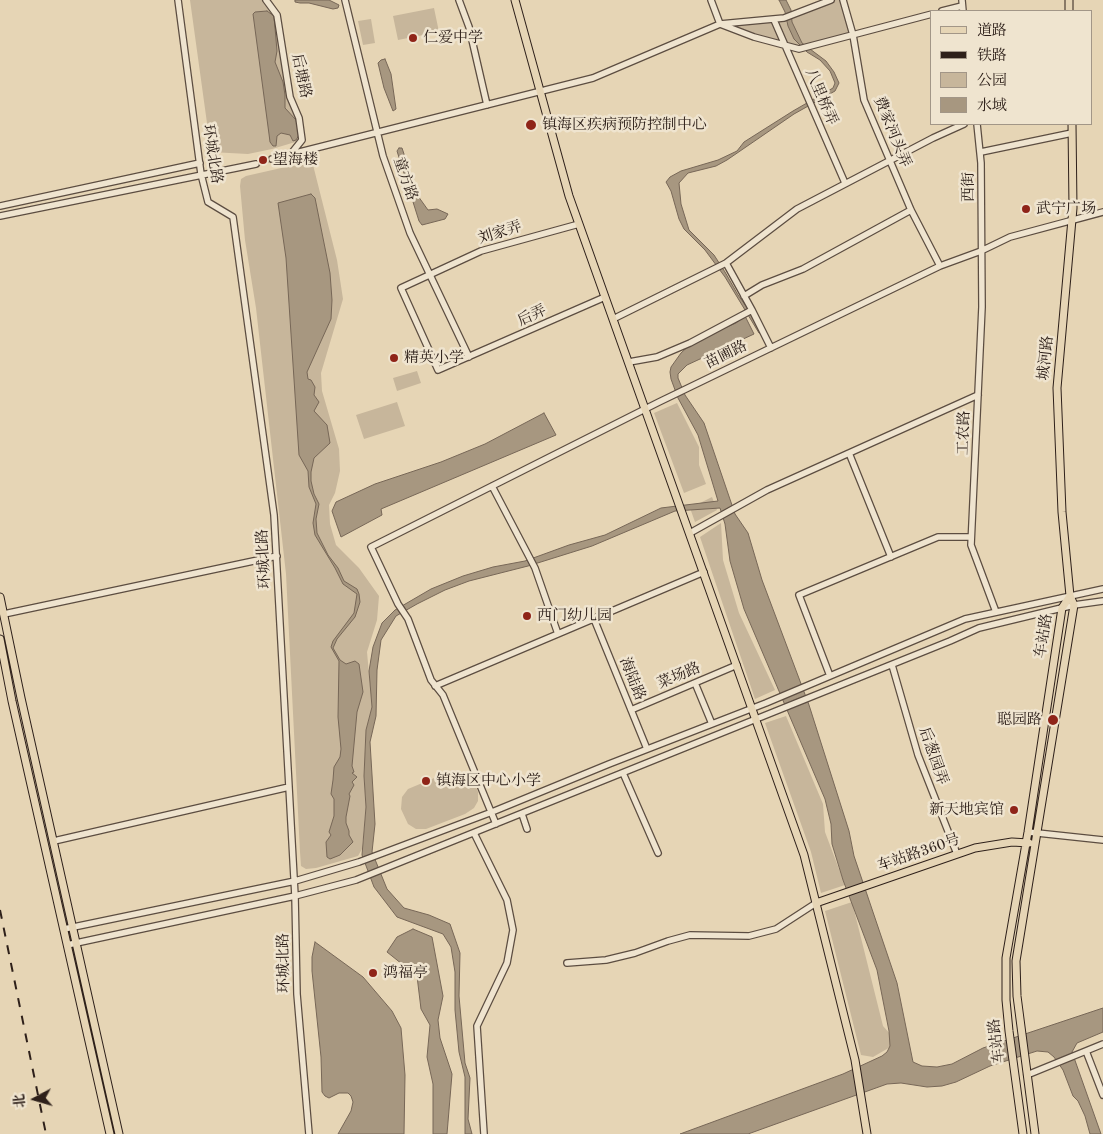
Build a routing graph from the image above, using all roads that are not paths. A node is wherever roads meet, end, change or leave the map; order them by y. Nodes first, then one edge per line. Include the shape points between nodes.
1 (178, 0) edge
2 (266, 0) edge
3 (345, 0) edge
4 (459, 0) edge
5 (515, 0) edge
6 (711, 0) edge
7 (831, 0) edge
8 (844, 0) edge
9 (962, 6) edge
10 (946, 10) edge
11 (930, 15) edge
12 (774, 20) junction
13 (720, 24) junction
14 (853, 35) junction
15 (786, 45) junction
16 (540, 91) junction
17 (487, 104) junction
18 (962, 125) edge
19 (978, 125) edge
20 (1072, 125) edge
21 (377, 133) junction
22 (1072, 133) junction
23 (980, 152) junction
24 (290, 155) junction
25 (272, 160) tunnel mouth
26 (890, 160) junction
27 (200, 163) junction
28 (256, 164) tunnel mouth
29 (201, 174) junction
30 (845, 183) junction
31 (0, 206) edge
32 (911, 210) junction
33 (1103, 212) edge
34 (0, 216) edge
35 (1071, 221) junction
36 (579, 224) junction
37 (981, 251) junction
38 (726, 264) junction
39 (940, 266) junction
40 (430, 274) junction
41 (744, 296) junction
42 (606, 297) junction
43 (752, 310) junction
44 (613, 319) junction
45 (770, 348) junction
46 (469, 357) junction
47 (629, 362) junction
48 (978, 395) junction
49 (645, 409) junction
50 (849, 453) junction
51 (492, 486) junction
52 (690, 533) junction
53 (971, 537) junction
54 (276, 556) junction
55 (891, 557) junction
56 (704, 572) junction
57 (1103, 589) edge
58 (1070, 596) junction
59 (0, 597) edge
60 (1103, 600) edge
61 (1074, 605) junction
62 (1062, 608) junction
63 (996, 612) junction
64 (4, 614) junction
65 (594, 619) junction
66 (558, 634) junction
67 (0, 639) edge
68 (737, 665) junction
69 (892, 665) junction
70 (830, 676) junction
71 (695, 683) junction
72 (435, 686) junction
73 (752, 708) junction
74 (631, 710) junction
75 (756, 719) junction
76 (712, 724) junction
77 (647, 749) junction
78 (623, 773) junction
79 (289, 788) junction
80 (492, 812) junction
81 (522, 814) junction
82 (496, 824) junction
83 (527, 829) dead end
84 (1028, 832) junction
85 (474, 833) junction
86 (1037, 833) junction
87 (54, 840) junction
88 (1103, 840) edge
89 (1026, 843) junction
90 (1034, 845) junction
91 (658, 853) dead end
92 (957, 854) junction
93 (294, 881) junction
94 (295, 896) junction
95 (816, 903) junction
96 (74, 927) junction
97 (64, 929) junction
98 (77, 942) junction
99 (68, 945) junction
100 (566, 963) dead end
101 (1103, 1044) edge
102 (1086, 1051) junction
103 (1027, 1075) junction
104 (1103, 1094) edge
105 (110, 1134) edge
106 (119, 1134) edge
107 (309, 1134) edge
108 (484, 1134) edge
109 (867, 1134) edge
110 (1023, 1134) edge
111 (1035, 1134) edge

1 - 27 street, 环城北路
2 - 24 street, 后塘路 via 277,15 290,97 299,118 302,140
3 - 21 street, 童方路
4 - 17 street via 469,27
5 - 16 main road
6 - 13 street
7 - 12 street
8 - 14 street, 费家河头弄
9 - 10 street
11 - 14 street
12 - 13 street
12 - 15 street, 八里桥弄
13 - 15 street
13 - 16 street via 593,78
14 - 15 street via 799,49
14 - 26 street, 费家河头弄 via 864,100
15 - 30 street, 八里桥弄
16 - 17 street
16 - 36 main road
17 - 21 street
18 - 26 street
19 - 23 street, 西街
20 - 22 main road, 城河路
21 - 24 street
21 - 40 street, 童方路 via 410,233
22 - 23 street
22 - 35 main road, 城河路 via 1074,208
23 - 37 street, 西街
24 - 25 street
26 - 30 street
26 - 32 street, 费家河头弄
27 - 29 street, 环城北路
27 - 31 street
28 - 29 street
29 - 34 street
29 - 54 street, 环城北路 via 208,202 234,217 274,515
30 - 38 street via 797,209
32 - 39 street, 费家河头弄
32 - 41 street
33 - 35 street, 苗圃路
35 - 37 street, 苗圃路 via 1010,237
35 - 58 main road, 城河路 via 1057,388 1062,512
36 - 40 street, 刘家弄 via 481,251
36 - 42 main road
37 - 39 street, 苗圃路
37 - 48 street, 工农路
38 - 41 street
38 - 44 street
39 - 45 street, 苗圃路
40 - 46 street, 童方路
40 - 46 street, 刘家弄 via 401,288 438,370
41 - 43 street
42 - 44 main road
42 - 46 street, 后弄
43 - 45 street
43 - 47 street via 657,357
44 - 47 main road
45 - 49 street, 苗圃路
47 - 49 main road
48 - 50 street
48 - 53 street, 工农路
49 - 51 street, 苗圃路
49 - 52 main road
50 - 52 street via 767,490
50 - 55 street
51 - 66 street via 535,568
51 - 72 street, 苗圃路 via 371,547 408,620
52 - 56 main road
53 - 55 street via 938,537
53 - 63 street, 工农路 via 971,545
54 - 64 street
54 - 79 street, 环城北路
55 - 70 street via 799,595
56 - 65 street
56 - 68 main road
57 - 58 street
58 - 61 main road, 车站路
58 - 62 main road, 车站路
58 - 63 street
59 - 64 main road
60 - 61 street
61 - 62 street
61 - 86 main road, 车站路
62 - 69 street via 979,628
62 - 84 main road, 车站路
63 - 70 street via 965,619
64 - 87 main road
65 - 66 street
65 - 74 street, 海陆路
66 - 72 street
67 - 97 main road
68 - 71 street, 菜场路
68 - 73 main road
69 - 75 street
69 - 92 street, 后葱园弄 via 918,754
70 - 73 street
71 - 74 street, 菜场路
71 - 76 street
72 - 80 street via 443,694
73 - 75 main road
73 - 76 street
74 - 77 street, 海陆路
75 - 78 street
75 - 95 main road via 804,855
76 - 77 street
77 - 80 street
78 - 81 street
78 - 91 street
79 - 87 street
79 - 93 street, 环城北路
80 - 82 street
80 - 93 street via 359,862
81 - 82 street
81 - 83 street
82 - 85 street
84 - 86 street
84 - 89 main road, 车站路
85 - 94 street via 356,880
85 - 108 street via 507,900 513,930 507,964 477,1026
86 - 88 street
86 - 90 main road, 车站路
87 - 96 main road
89 - 90 main road, 车站路360号
89 - 92 main road, 车站路360号 via 996,844
89 - 110 main road, 车站路 via 1006,958 1006,1000
90 - 103 main road, 车站路 via 1016,961
92 - 95 main road, 车站路360号
93 - 94 street, 环城北路
93 - 96 street
94 - 98 street
94 - 107 street, 环城北路 via 297,994
95 - 100 street via 776,929 749,936 690,935 606,960
95 - 109 main road via 855,1060
96 - 97 street
96 - 98 main road
97 - 99 main road
98 - 99 street
98 - 106 main road
99 - 105 main road
101 - 102 street
102 - 103 street
102 - 104 street
103 - 111 main road, 车站路

